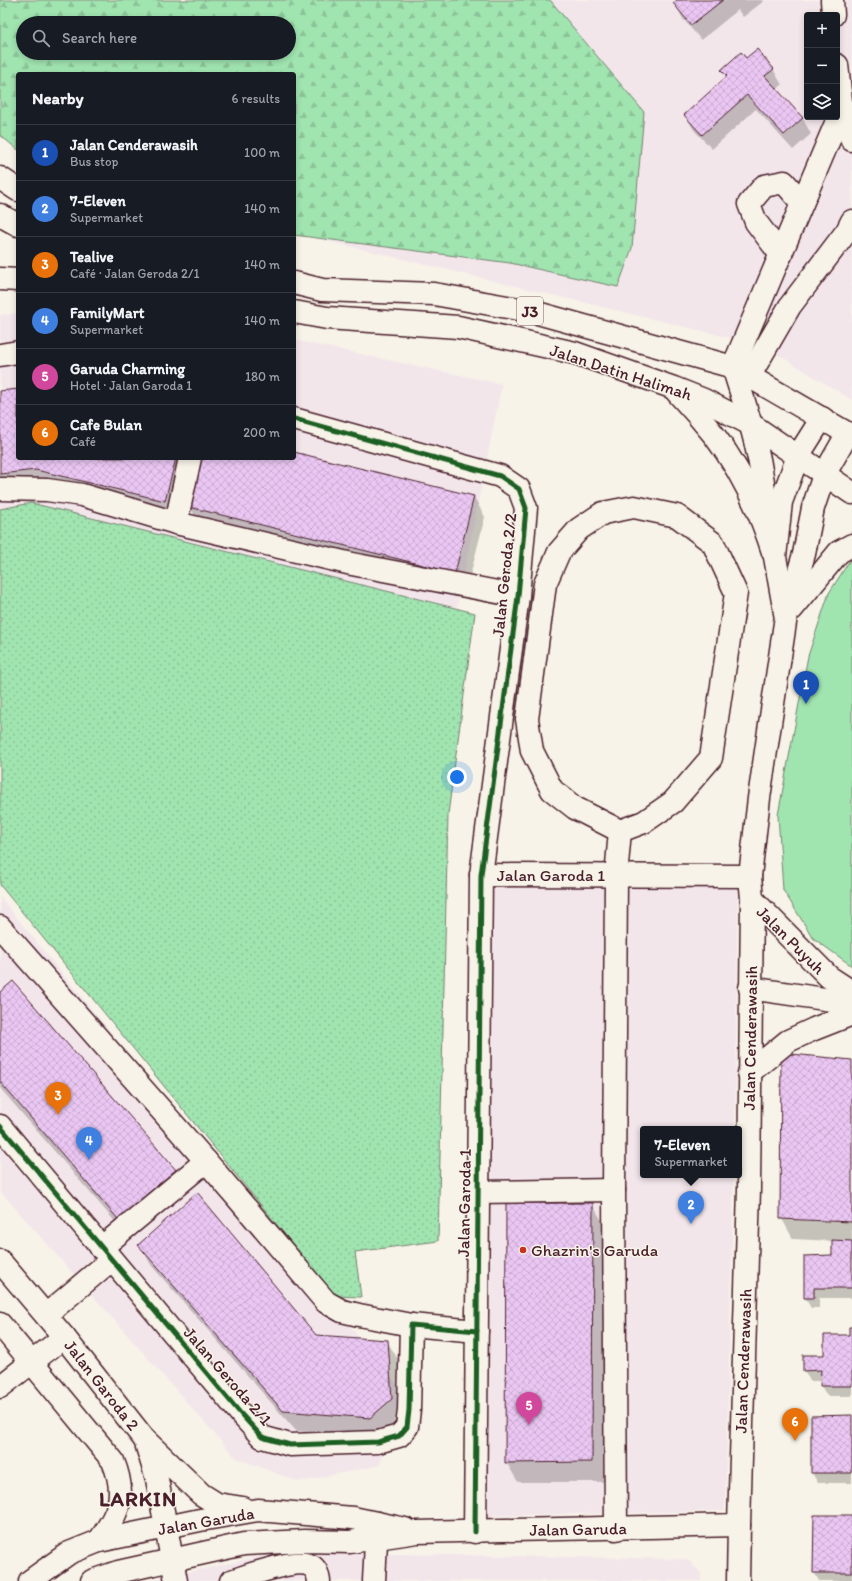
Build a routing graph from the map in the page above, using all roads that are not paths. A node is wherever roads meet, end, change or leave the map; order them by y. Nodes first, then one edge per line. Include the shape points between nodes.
1 (832, 0) edge
2 (833, 12) edge
3 (839, 84) edge
4 (842, 110) junction
5 (852, 140) edge
6 (0, 178) edge
7 (16, 189) edge
8 (802, 203) junction
9 (0, 215) edge
10 (852, 221) edge
11 (16, 224) edge
12 (781, 255) junction
13 (0, 278) edge
14 (16, 280) edge
15 (296, 284) edge
16 (296, 312) edge
17 (16, 352) edge
18 (0, 355) edge
19 (741, 377) junction
20 (674, 388) junction
21 (726, 412) junction
22 (822, 418) junction
23 (296, 420) edge
24 (752, 425) junction
25 (850, 434) edge
26 (798, 456) junction
27 (190, 460) edge
28 (824, 475) junction
29 (0, 489) edge
30 (852, 493) edge
31 (176, 523) junction
32 (766, 528) junction
33 (852, 544) edge
34 (774, 556) junction
35 (518, 596) junction
36 (786, 616) junction
37 (620, 831) junction
38 (481, 875) junction
39 (616, 876) junction
40 (750, 876) junction
41 (752, 900) junction
42 (0, 927) edge
43 (750, 988) junction
44 (852, 992) edge
45 (852, 1003) edge
46 (852, 1014) edge
47 (749, 1073) junction
48 (0, 1126) edge
49 (206, 1161) junction
50 (614, 1190) junction
51 (478, 1192) junction
52 (106, 1254) junction
53 (0, 1261) edge
54 (46, 1316) junction
55 (0, 1324) edge
56 (411, 1325) junction
57 (477, 1331) junction
58 (64, 1337) junction
59 (33, 1362) junction
60 (0, 1387) edge
61 (145, 1440) junction
62 (258, 1510) junction
63 (739, 1525) junction
64 (166, 1528) junction
65 (616, 1529) junction
66 (376, 1530) junction
67 (475, 1532) junction
68 (99, 1541) junction
69 (174, 1571) edge
70 (30, 1581) edge
71 (92, 1581) edge
72 (231, 1581) edge
73 (319, 1581) edge
74 (374, 1581) edge
75 (738, 1581) edge

1 - 2 main road
3 - 4 main road
4 - 5 main road
4 - 8 main road
6 - 7 main road
8 - 12 main road
8 - 12 main road via 784,182 764,186 749,204 756,222
9 - 11 main road
10 - 19 main road
12 - 19 main road
13 - 14 main road
15 - 19 main road, Jalan Datin Halimah / J3 via 322,290 434,294 530,311
16 - 20 main road, Jalan Datin Halimah / J3 via 326,318 458,327 575,353
17 - 18 main road
19 - 21 main road
19 - 22 main road, Jalan Datin Halimah / J3
19 - 24 main road
20 - 21 main road, Jalan Datin Halimah / J3
20 - 32 main road via 714,435 741,477
21 - 24 main road, Jalan Datin Halimah / J3
22 - 25 main road, Jalan Datin Halimah / J3
22 - 26 main road, Jalan Cenderawasih
23 - 35 main road, Jalan Geroda 2/2 via 500,476 518,489 526,508
24 - 26 main road, Jalan Datin Halimah / J3
24 - 32 main road via 765,494
25 - 28 main road, Jalan Cenderawasih
26 - 28 main road, Jalan Datin Halimah / J3
26 - 34 main road, Jalan Cenderawasih via 781,502
27 - 31 main road
28 - 30 main road, Jalan Datin Halimah / J3
28 - 36 main road, Jalan Cenderawasih via 813,508 804,554
29 - 31 main road via 47,490 82,495
31 - 35 main road via 352,564
32 - 34 main road
33 - 36 main road via 840,552
34 - 36 main road, Jalan Cenderawasih
35 - 38 main road, Jalan Geroda 2/2
36 - 40 main road, Jalan Cenderawasih via 758,798
37 - 37 main road via 644,822 673,802 711,758 736,593 713,543 677,516 634,506 603,513 578,529 559,552 545,584 527,719 532,751 552,790 575,808
37 - 39 main road
38 - 39 main road, Jalan Garoda 1
38 - 51 main road, Jalan Garoda 1
39 - 40 main road, Jalan Garoda 1
39 - 50 main road
40 - 41 main road, Jalan Cenderawasih
41 - 43 main road, Jalan Cenderawasih
41 - 44 main road, Jalan Puyuh via 829,978
42 - 49 main road
43 - 45 main road
43 - 47 main road, Jalan Cenderawasih
46 - 47 main road via 788,1041
47 - 63 main road, Jalan Cenderawasih
48 - 52 main road, Jalan Geroda 2/1
49 - 52 main road
49 - 56 main road via 326,1302 342,1311
50 - 51 main road
50 - 65 main road
51 - 57 main road, Jalan Garoda 1
52 - 54 main road
52 - 56 main road, Jalan Geroda 2/1 via 262,1437 290,1444 378,1442 399,1436 407,1427 410,1410
53 - 54 main road, Jalan Garoda 2
54 - 58 main road, Jalan Garoda 2
55 - 59 main road
56 - 57 main road
57 - 67 main road, Jalan Garoda 1
58 - 59 main road
58 - 61 main road, Jalan Garoda 2
59 - 60 main road
59 - 68 main road via 113,1461 117,1471 120,1506
61 - 62 main road via 201,1494 217,1504
61 - 64 main road, Jalan Garoda 2 via 157,1479
62 - 64 main road, Jalan Garuda
62 - 66 main road, Jalan Garuda via 353,1518
63 - 65 main road, Jalan Garuda
63 - 75 main road, Jalan Cenderawasih
64 - 68 main road, Jalan Garuda
64 - 69 main road, Jalan Garoda 2
65 - 67 main road, Jalan Garuda
66 - 67 main road, Jalan Garuda
66 - 69 main road, Jalan Garuda via 350,1542 244,1544
66 - 74 main road
68 - 70 main road, Jalan Garuda via 70,1553
69 - 71 main road, Jalan Garuda via 118,1572
72 - 73 main road via 295,1563 308,1564 315,1568

